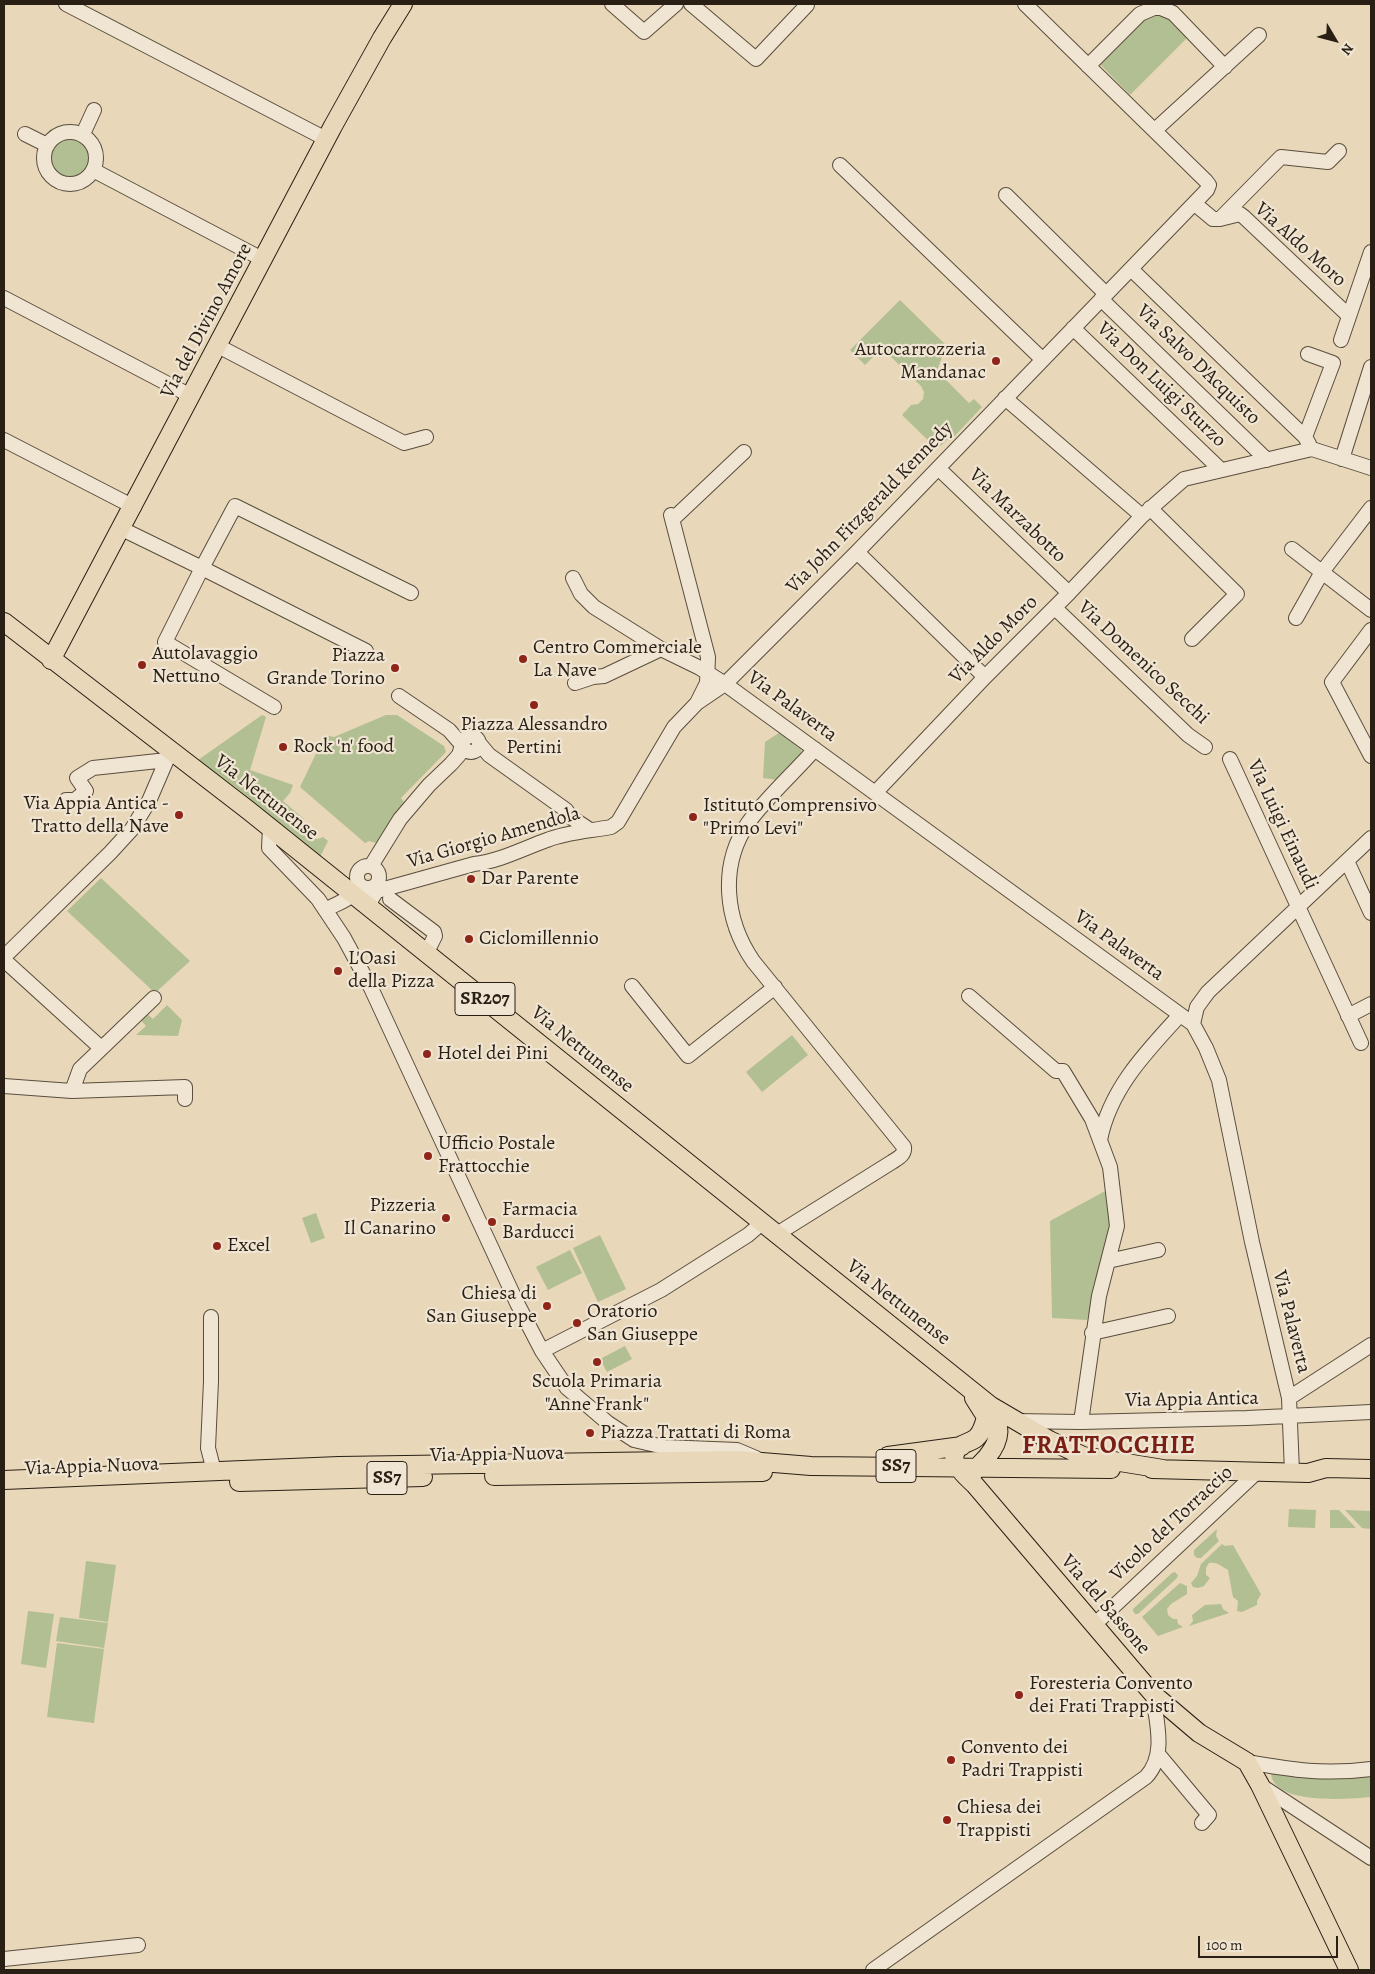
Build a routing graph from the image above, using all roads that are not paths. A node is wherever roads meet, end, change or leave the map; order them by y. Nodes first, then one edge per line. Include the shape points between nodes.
1 (66, 4) edge
2 (404, 4) edge
3 (612, 4) edge
4 (676, 4) edge
5 (691, 4) edge
6 (1025, 4) edge
7 (807, 5) dead end
8 (1259, 34) dead end
9 (1088, 66) junction
10 (1225, 67) junction
11 (94, 110) dead end
12 (1154, 130) junction
13 (25, 134) dead end
14 (83, 134) junction
15 (326, 139) junction
16 (47, 145) junction
17 (1339, 151) dead end
18 (840, 165) dead end
19 (93, 170) junction
20 (1006, 195) dead end
21 (1194, 204) junction
22 (1220, 219) junction
23 (1371, 252) edge
24 (264, 260) junction
25 (1369, 268) edge
26 (1130, 269) junction
27 (1104, 296) junction
28 (4, 298) edge
29 (1349, 316) junction
30 (1073, 328) junction
31 (1341, 340) dead end
32 (218, 346) junction
33 (1308, 354) dead end
34 (1042, 359) junction
35 (1371, 367) edge
36 (191, 396) junction
37 (1005, 398) junction
38 (426, 436) dead end
39 (4, 440) edge
40 (1309, 443) junction
41 (744, 452) dead end
42 (1342, 459) junction
43 (1267, 460) junction
44 (938, 468) junction
45 (1371, 468) edge
46 (1222, 470) junction
47 (134, 507) junction
48 (1371, 508) edge
49 (1146, 512) junction
50 (122, 529) junction
51 (1292, 549) dead end
52 (857, 552) junction
53 (202, 568) junction
54 (1322, 572) junction
55 (573, 578) dead end
56 (411, 593) dead end
57 (1069, 593) junction
58 (1055, 608) junction
59 (1371, 610) edge
60 (1296, 618) dead end
61 (4, 622) edge
62 (1371, 630) edge
63 (1192, 639) dead end
64 (661, 649) junction
65 (366, 651) dead end
66 (52, 660) junction
67 (708, 673) junction
68 (985, 677) junction
69 (575, 683) dead end
70 (725, 684) junction
71 (399, 696) dead end
72 (697, 703) junction
73 (274, 707) dead end
74 (470, 746) junction
75 (1205, 746) dead end
76 (815, 749) junction
77 (169, 755) junction
78 (1371, 756) edge
79 (1230, 759) dead end
80 (875, 793) junction
81 (66, 800) dead end
82 (270, 827) junction
83 (590, 830) junction
84 (1371, 838) edge
85 (1347, 861) junction
86 (349, 891) junction
87 (390, 899) dead end
88 (1298, 907) junction
89 (326, 910) junction
90 (372, 910) junction
91 (1371, 913) edge
92 (428, 952) junction
93 (4, 958) edge
94 (632, 986) dead end
95 (775, 987) junction
96 (969, 996) dead end
97 (154, 998) dead end
98 (1371, 1004) edge
99 (1180, 1015) junction
100 (1348, 1016) junction
101 (1193, 1024) junction
102 (1360, 1043) dead end
103 (101, 1048) junction
104 (4, 1086) edge
105 (1120, 1087) junction
106 (72, 1091) junction
107 (185, 1099) dead end
108 (1092, 1119) junction
109 (1100, 1140) junction
110 (763, 1222) junction
111 (778, 1234) junction
112 (1158, 1250) dead end
113 (1108, 1261) junction
114 (1168, 1316) dead end
115 (210, 1317) dead end
116 (1092, 1333) junction
117 (1371, 1345) edge
118 (542, 1351) junction
119 (962, 1381) junction
120 (1289, 1398) junction
121 (991, 1406) junction
122 (1371, 1412) edge
123 (1290, 1417) junction
124 (1014, 1421) junction
125 (1081, 1422) junction
126 (962, 1446) junction
127 (766, 1462) junction
128 (811, 1466) junction
129 (834, 1466) junction
130 (957, 1467) junction
131 (976, 1467) junction
132 (1073, 1469) junction
133 (1371, 1469) edge
134 (1163, 1470) junction
135 (214, 1471) junction
136 (1256, 1472) junction
137 (1300, 1472) junction
138 (1371, 1479) edge
139 (4, 1480) edge
140 (975, 1485) junction
141 (4, 1492) edge
142 (1094, 1624) junction
143 (1154, 1694) junction
144 (1158, 1754) junction
145 (1247, 1762) junction
146 (1371, 1770) edge
147 (1260, 1784) junction
148 (1202, 1823) dead end
149 (1371, 1858) edge
150 (138, 1945) dead end
151 (4, 1959) edge
152 (873, 1970) edge
153 (1349, 1970) edge

1 - 15 street
2 - 15 main road, Via del Divino Amore
3 - 4 street via 644,32
5 - 7 street via 756,59
6 - 9 street, Via John Fitzgerald Kennedy
8 - 10 street
9 - 10 street via 1140,14 1161,8 1173,13
9 - 12 street, Via John Fitzgerald Kennedy
10 - 12 street
11 - 14 street
12 - 21 street, Via John Fitzgerald Kennedy via 1209,185
13 - 16 street
14 - 16 street via 67,131 52,138
14 - 19 street via 90,140 96,154
15 - 24 main road, Via del Divino Amore
16 - 19 street via 44,163 54,178 62,183 80,182
17 - 22 street via 1328,162 1281,157
18 - 34 street
19 - 24 street
20 - 27 street
21 - 22 street via 1213,219
21 - 26 street, Via John Fitzgerald Kennedy
22 - 29 street, Via Aldo Moro via 1240,214 1244,217
23 - 25 street, Via Aldo Moro
24 - 32 main road, Via del Divino Amore
25 - 29 street, Via Aldo Moro
26 - 27 street, Via John Fitzgerald Kennedy
26 - 40 street
27 - 30 street, Via John Fitzgerald Kennedy
27 - 43 street, Via Salvo D'Acquisto
28 - 36 street
29 - 31 street, Via Aldo Moro
30 - 34 street, Via John Fitzgerald Kennedy
30 - 46 street, Via Don Luigi Sturzo
32 - 36 main road, Via del Divino Amore
32 - 38 street via 404,443
33 - 40 street via 1333,363
34 - 37 street, Via John Fitzgerald Kennedy
35 - 42 street
36 - 47 main road, Via del Divino Amore
37 - 44 street, Via John Fitzgerald Kennedy
37 - 49 street
39 - 47 street
40 - 42 street
40 - 43 street, Via Aldo Moro
41 - 67 street via 672,517 708,657
42 - 45 street
43 - 46 street, Via Aldo Moro
44 - 52 street, Via John Fitzgerald Kennedy
44 - 57 street, Via Marzabotto
46 - 49 street, Via Aldo Moro via 1184,479
47 - 50 main road, Via del Divino Amore
48 - 54 street
49 - 57 street, Via Aldo Moro
49 - 63 street via 1237,594
50 - 53 street
50 - 66 main road, Via del Divino Amore
51 - 54 street
52 - 68 street
52 - 70 street, Via John Fitzgerald Kennedy
53 - 56 street via 235,506
53 - 65 street
53 - 73 street via 165,642
54 - 59 street
54 - 60 street
55 - 64 street, Via Palaverta via 589,604
57 - 58 street, Via Aldo Moro
58 - 68 street, Via Aldo Moro
58 - 75 street, Via Domenico Secchi via 1188,735
61 - 66 main road, Via Nettunense / SR207
62 - 78 street via 1332,682
64 - 67 street, Via Palaverta
64 - 69 street via 604,676
66 - 77 main road, Via Nettunense / SR207
67 - 70 street, Via Palaverta
67 - 72 street, Via Giorgio Amendola via 707,683
68 - 80 street, Via Aldo Moro
70 - 72 street, Via Giorgio Amendola
70 - 76 street, Via Palaverta
71 - 74 street
72 - 83 street, Via Giorgio Amendola via 674,727 618,822 611,827
74 - 83 street via 489,755
74 - 86 street via 429,785 400,819
76 - 80 street, Via Palaverta
76 - 95 street via 753,816 732,859 729,883 733,919 746,950
77 - 81 street via 93,768 76,778 86,791 75,800
77 - 82 main road, Via Nettunense / SR207
77 - 93 street via 146,806 129,832
79 - 88 street, Via Luigi Einaudi
80 - 99 street, Via Palaverta
82 - 86 main road, Via Nettunense / SR207
82 - 89 street via 269,848
83 - 90 street, Via Giorgio Amendola via 547,840 486,863 377,891 370,904
84 - 85 street, Via Luigi Einaudi
85 - 88 street, Via Luigi Einaudi
85 - 91 street
86 - 89 street via 346,900
86 - 90 main road, Via Nettunense / SR207
87 - 92 street via 434,932 436,936
88 - 100 street, Via Luigi Einaudi
88 - 101 street, Via Luigi Einaudi via 1208,992 1197,1007
89 - 118 street via 371,988 484,1234
90 - 92 main road, Via Nettunense / SR207
92 - 110 main road, Via Nettunense / SR207
93 - 103 street
94 - 95 street via 688,1056
95 - 111 street via 904,1147 903,1154 892,1162
96 - 108 street via 1056,1070 1063,1071
97 - 103 street
98 - 100 street
99 - 101 street, Via Palaverta
99 - 105 street
100 - 102 street, Via Luigi Einaudi
101 - 120 street, Via Palaverta via 1219,1080 1252,1242
103 - 106 street via 80,1069
104 - 106 street
105 - 108 street
105 - 109 street via 1104,1122
106 - 107 street via 185,1087
108 - 109 street
109 - 113 street via 1110,1166 1117,1226
110 - 111 main road, Via Nettunense / SR207
110 - 118 street via 661,1290
111 - 119 main road, Via Nettunense / SR207
112 - 113 street
113 - 116 street
114 - 116 street
115 - 135 street via 208,1448
116 - 125 street
117 - 120 street
118 - 127 street via 567,1388 602,1419 634,1440 664,1447 736,1450
119 - 121 main road, Via Nettunense
119 - 126 main road via 986,1417 984,1428 976,1438
120 - 123 street, Via Palaverta
121 - 124 main road, Via Nettunense
121 - 131 main road via 999,1423 998,1436 987,1457
122 - 123 street, Via Appia Antica
123 - 125 street, Via Appia Antica
123 - 137 street, Via Palaverta
124 - 125 street, Via Appia Antica
124 - 132 main road via 1037,1444
124 - 134 main road via 1083,1456
126 - 129 main road
126 - 130 main road via 954,1460
127 - 128 main road, Via Appia Nuova / SS7
127 - 135 main road, Via Appia Nuova / SS7 via 476,1464
128 - 129 main road, Via Appia Nuova / SS7
128 - 141 main road, Via Appia Nuova / SS7 via 771,1472 217,1482
129 - 130 main road, Via Appia Nuova / SS7
130 - 131 main road, Via Appia Nuova / SS7
130 - 140 main road, Via del Sassone
131 - 132 main road, Via Appia Nuova / SS7
131 - 140 main road
132 - 134 main road, Via Appia Nuova / SS7
133 - 137 main road, Via Appia Nuova / SS7 via 1326,1468
134 - 136 main road, Via Appia Nuova / SS7
135 - 139 main road, Via Appia Nuova / SS7
136 - 137 main road, Via Appia Nuova / SS7
136 - 142 street, Vicolo del Torraccio
137 - 138 main road, Via Appia Nuova / SS7 via 1326,1478
140 - 142 main road, Via del Sassone
142 - 143 main road, Via del Sassone
143 - 144 street
143 - 145 main road, Via del Sassone via 1199,1732
144 - 148 street via 1208,1815
144 - 152 street via 1153,1769 1142,1780
145 - 146 street via 1301,1772
145 - 147 main road, Via del Sassone
147 - 149 street
147 - 153 main road, Via del Sassone
150 - 151 street

